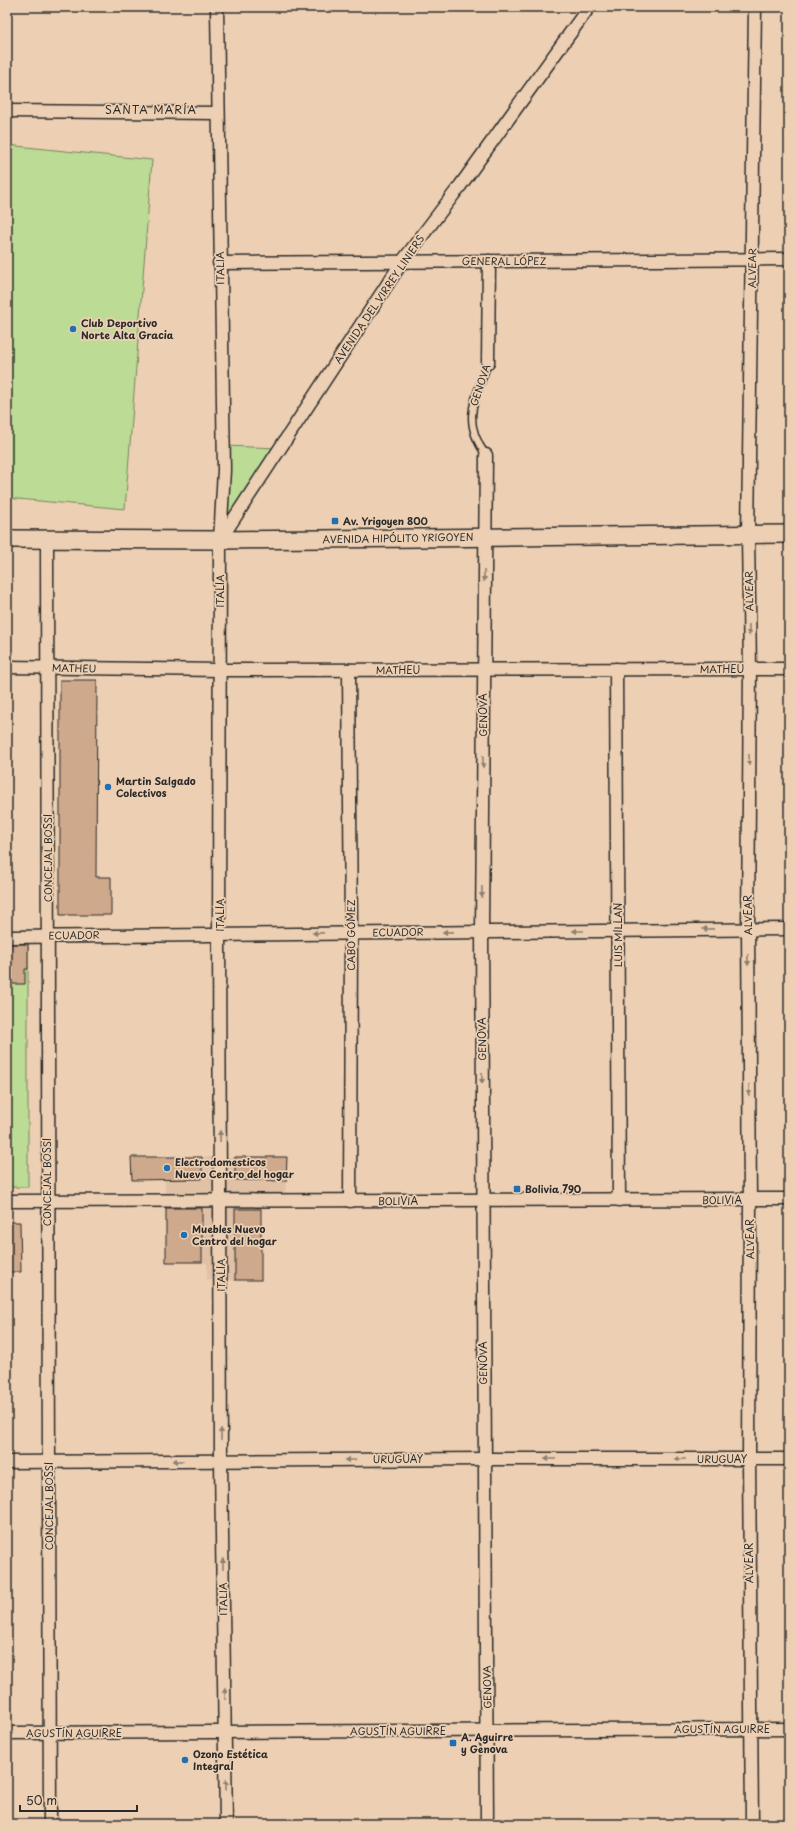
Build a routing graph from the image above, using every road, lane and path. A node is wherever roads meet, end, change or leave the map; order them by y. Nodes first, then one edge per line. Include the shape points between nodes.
1 (217, 7) edge
2 (589, 7) edge
3 (755, 7) edge
4 (7, 111) edge
5 (217, 113) junction
6 (752, 259) junction
7 (789, 259) edge
8 (489, 261) junction
9 (402, 262) junction
10 (220, 263) junction
11 (488, 363) joint
12 (486, 455) joint
13 (789, 534) edge
14 (748, 535) junction
15 (485, 537) junction
16 (7, 539) edge
17 (47, 540) junction
18 (220, 540) junction
19 (7, 667) edge
20 (47, 668) junction
21 (484, 669) junction
22 (616, 669) junction
23 (750, 669) junction
24 (789, 669) edge
25 (220, 670) junction
26 (349, 670) junction
27 (748, 929) junction
28 (789, 929) edge
29 (618, 930) junction
30 (482, 931) junction
31 (351, 932) junction
32 (220, 934) junction
33 (49, 935) junction
34 (7, 937) edge
35 (789, 1199) edge
36 (220, 1200) junction
37 (350, 1200) junction
38 (619, 1200) junction
39 (750, 1200) junction
40 (7, 1201) edge
41 (47, 1201) junction
42 (483, 1201) junction
43 (484, 1459) junction
44 (749, 1459) junction
45 (789, 1459) edge
46 (49, 1461) junction
47 (221, 1461) junction
48 (7, 1462) edge
49 (751, 1729) junction
50 (789, 1729) edge
51 (487, 1731) junction
52 (7, 1733) edge
53 (225, 1733) junction
54 (50, 1734) junction
55 (50, 1824) edge
56 (226, 1824) edge
57 (487, 1824) edge
58 (752, 1824) edge

1 - 5 street, ITALIA
2 - 9 street, AVENIDA DEL VIRREY LINIERS
3 - 6 street, ALVEAR
4 - 5 street
5 - 10 street, ITALIA
6 - 7 street, GENERAL LÓPEZ
6 - 8 street, GENERAL LÓPEZ
6 - 14 street, ALVEAR
8 - 9 street, GENERAL LÓPEZ
8 - 11 street, GENOVA
9 - 10 street, GENERAL LÓPEZ
9 - 18 street, AVENIDA DEL VIRREY LINIERS
10 - 18 street, ITALIA via 224,470
11 - 12 lane, GENOVA via 472,407 472,430
12 - 15 street, GENOVA
13 - 14 main road, AVENIDA HIPÓLITO YRIGOYEN
14 - 15 main road, AVENIDA HIPÓLITO YRIGOYEN
14 -> 23 street, ALVEAR
15 - 18 main road, AVENIDA HIPÓLITO YRIGOYEN
15 -> 21 street, GENOVA
16 - 17 main road, AVENIDA HIPÓLITO YRIGOYEN
17 - 18 main road, AVENIDA HIPÓLITO YRIGOYEN
17 - 20 street, CONCEJAL BOSSI
18 - 25 street, ITALIA
19 - 20 street, MATHEU
20 - 25 street, MATHEU
20 - 33 street, CONCEJAL BOSSI
21 - 22 street, MATHEU
21 - 26 street, MATHEU
21 -> 30 street, GENOVA
22 - 23 street, MATHEU
22 - 29 street, LUIS MILLAN
23 - 24 street, MATHEU
23 -> 27 street, ALVEAR
25 - 26 street, MATHEU
25 - 32 street, ITALIA
26 - 31 street, CABO GÓMEZ
27 - 28 street, ECUADOR
27 -> 29 street, ECUADOR
27 -> 39 street, ALVEAR
29 -> 30 street, ECUADOR
29 - 38 street, LUIS MILLAN
30 -> 31 street, ECUADOR
30 -> 42 street, GENOVA
31 -> 32 street, ECUADOR
31 - 37 street, CABO GÓMEZ
32 - 33 street, ECUADOR
36 -> 32 street, ITALIA
33 - 34 street, ECUADOR
33 - 41 street, CONCEJAL BOSSI
35 - 39 street, BOLIVIA
36 - 37 street, BOLIVIA
36 - 41 street, BOLIVIA
47 -> 36 street, ITALIA
37 - 42 street, BOLIVIA
38 - 39 street, BOLIVIA
38 - 42 street, BOLIVIA
39 - 44 street, ALVEAR
40 - 41 street, BOLIVIA
41 - 46 street, CONCEJAL BOSSI
42 - 43 street, GENOVA
44 -> 43 street, URUGUAY
43 -> 47 street, URUGUAY
43 - 51 street, GENOVA
44 - 45 street, URUGUAY
44 - 49 street, ALVEAR
47 -> 46 street, URUGUAY
46 - 48 street, URUGUAY
46 - 54 street, CONCEJAL BOSSI
53 -> 47 street, ITALIA
49 - 50 street, AGUSTÍN AGUIRRE
49 - 51 street, AGUSTÍN AGUIRRE
49 - 58 street, ALVEAR
51 - 53 street, AGUSTÍN AGUIRRE
51 - 57 street, GENOVA
52 - 54 street, AGUSTÍN AGUIRRE
53 - 54 street, AGUSTÍN AGUIRRE
56 -> 53 street, ITALIA
54 - 55 street, CONCEJAL BOSSI

